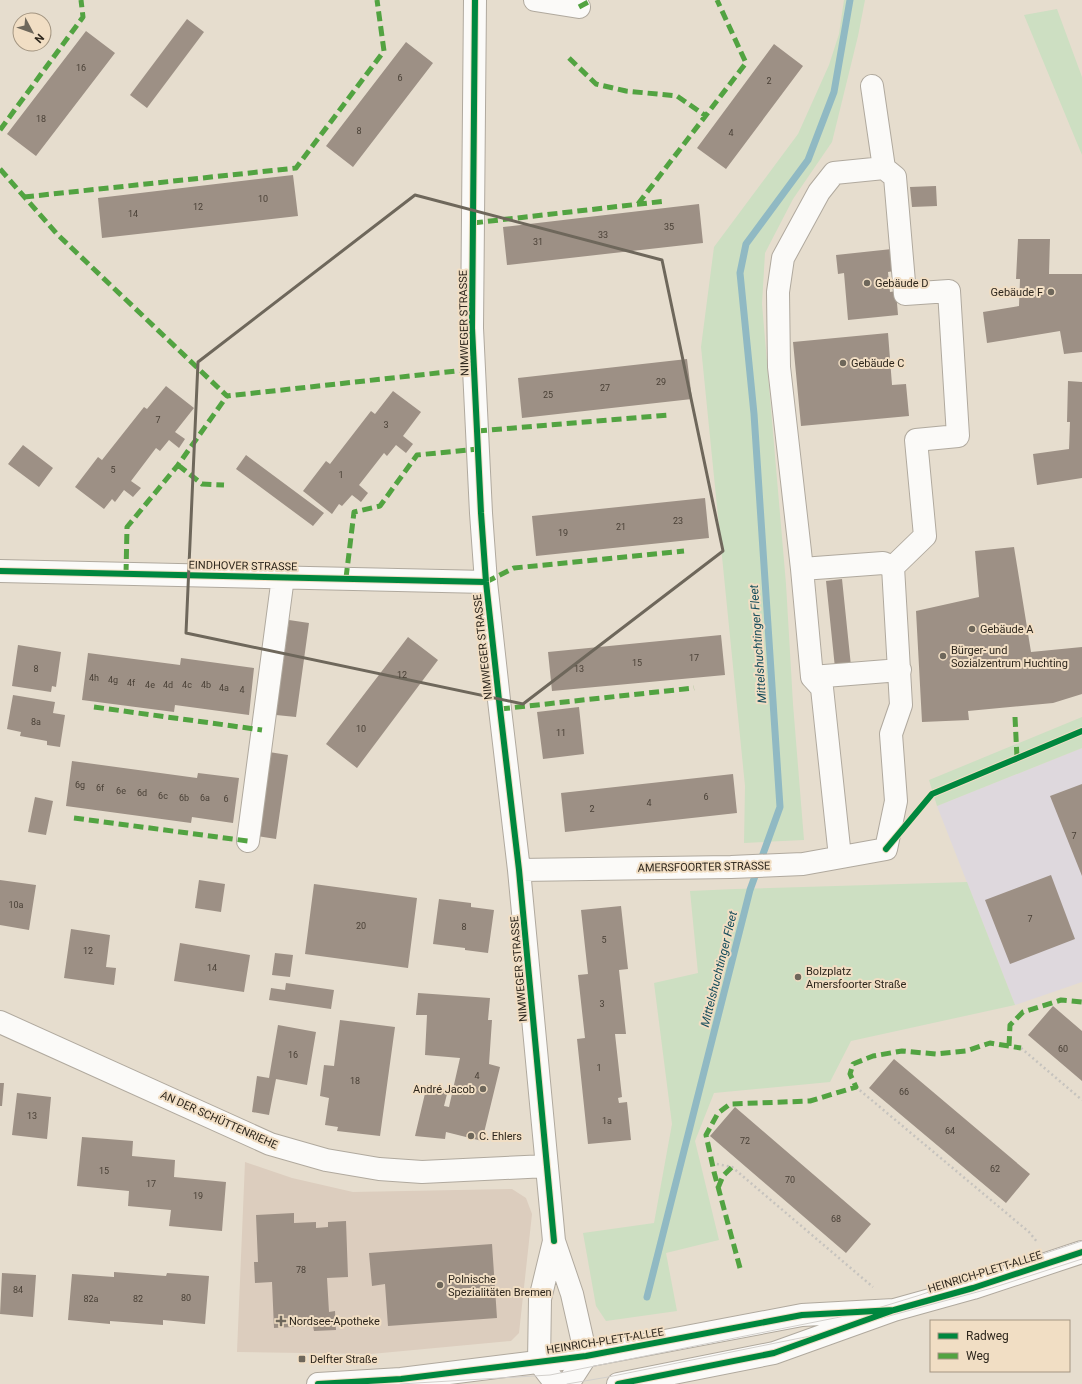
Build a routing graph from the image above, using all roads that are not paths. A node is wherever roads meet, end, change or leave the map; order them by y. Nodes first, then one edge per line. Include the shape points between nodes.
1 (475, 0) edge
2 (535, 0) edge
3 (579, 7) dead end
4 (872, 86) dead end
5 (884, 168) junction
6 (894, 567) junction
7 (802, 569) junction
8 (0, 571) edge
9 (283, 577) junction
10 (486, 582) junction
11 (900, 670) junction
12 (812, 677) junction
13 (248, 840) dead end
14 (840, 856) junction
15 (519, 870) junction
16 (0, 1022) edge
17 (547, 1166) junction
18 (554, 1241) junction
19 (1082, 1252) edge
20 (894, 1310) junction
21 (586, 1356) junction
22 (539, 1362) junction
23 (318, 1384) edge
24 (556, 1384) edge
25 (568, 1384) edge
26 (618, 1384) edge

1 - 10 street, NIMWEGER STRASSE via 472,328
2 - 3 street
4 - 5 street
5 - 6 street via 895,177 905,294 949,291 958,436 916,440 925,536
5 - 7 street via 834,173 819,192 783,258 778,292 778,367
6 - 7 street via 883,563
6 - 11 street
7 - 12 street
8 - 9 street, EINDHOVER STRASSE
9 - 10 street, EINDHOVER STRASSE
9 - 13 street
10 - 15 street, NIMWEGER STRASSE
11 - 12 street
11 - 14 street, AMERSFOORTER STRASSE via 901,705 891,734 896,801 886,849
12 - 14 street via 822,688
14 - 15 street, AMERSFOORTER STRASSE via 803,864
15 - 17 street, NIMWEGER STRASSE
16 - 17 street, AN DER SCHÜTTENRIEHE via 270,1144 326,1160 379,1169 422,1172
17 - 18 street, NIMWEGER STRASSE
18 - 21 street, NIMWEGER STRASSE via 572,1294
18 - 22 street, NIMWEGER STRASSE via 540,1299
19 - 20 street, HEINRICH-PLETT-ALLEE via 973,1288
20 - 21 street, HEINRICH-PLETT-ALLEE via 802,1315
20 - 26 street, HEINRICH-PLETT-ALLEE via 774,1353
21 - 22 street, HEINRICH-PLETT-ALLEE
21 - 25 street
22 - 23 street, HEINRICH-PLETT-ALLEE via 401,1379
22 - 24 street

